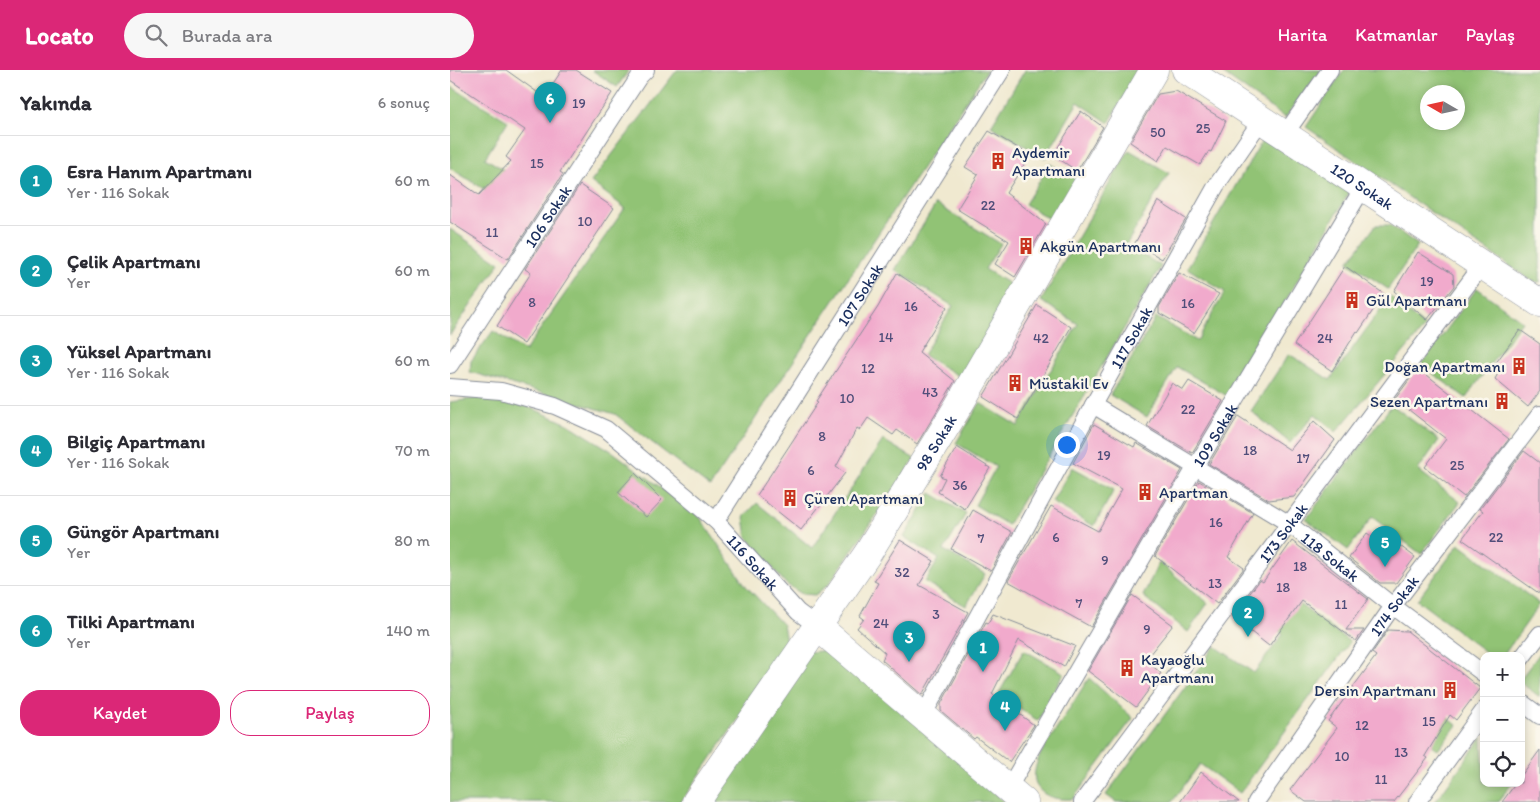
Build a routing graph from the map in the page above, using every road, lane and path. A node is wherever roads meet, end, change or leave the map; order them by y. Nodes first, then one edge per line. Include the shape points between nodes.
1 (646, 70) edge
2 (1002, 70) edge
3 (1154, 70) edge
4 (1186, 70) edge
5 (1330, 70) edge
6 (1262, 119) junction
7 (1285, 134) junction
8 (1364, 186) junction
9 (1483, 264) junction
10 (1540, 303) edge
11 (450, 365) edge
12 (450, 387) edge
13 (1093, 405) junction
14 (1540, 414) edge
15 (1196, 466) junction
16 (716, 521) junction
17 (1288, 523) junction
18 (1393, 606) junction
19 (817, 626) junction
20 (1540, 634) edge
21 (1525, 654) edge
22 (1480, 671) edge
23 (1525, 705) edge
24 (1480, 715) edge
25 (923, 716) junction
26 (1540, 716) edge
27 (1016, 796) edge
28 (696, 802) edge
29 (1082, 802) edge
30 (1256, 802) edge
31 (1417, 802) edge

1 - 11 lane, 106 Sokak
2 - 16 lane, 107 Sokak
3 - 19 street, 98 Sokak via 954,413 868,552
4 - 6 street, 120 Sokak
5 - 7 lane
6 - 7 street, 120 Sokak
6 - 13 lane, 117 Sokak via 1216,186
7 - 8 street, 120 Sokak
8 - 9 street, 120 Sokak
8 - 15 lane, 109 Sokak
9 - 10 street, 120 Sokak
9 - 17 lane, 173 Sokak
12 - 16 lane, 116 Sokak via 501,391 555,406 606,428
13 - 15 lane, 118 Sokak
13 - 25 lane, 117 Sokak
14 - 18 lane, 174 Sokak
15 - 17 lane, 118 Sokak
15 - 27 lane, 109 Sokak
16 - 19 lane, 116 Sokak via 793,607
17 - 18 lane, 118 Sokak
17 - 29 lane, 173 Sokak
18 - 22 lane, 118 Sokak
18 - 30 lane, 174 Sokak
19 - 25 street, 116 Sokak
19 - 28 street, 98 Sokak
20 - 21 lane
23 - 26 lane
24 - 31 lane
25 - 27 street, 116 Sokak

